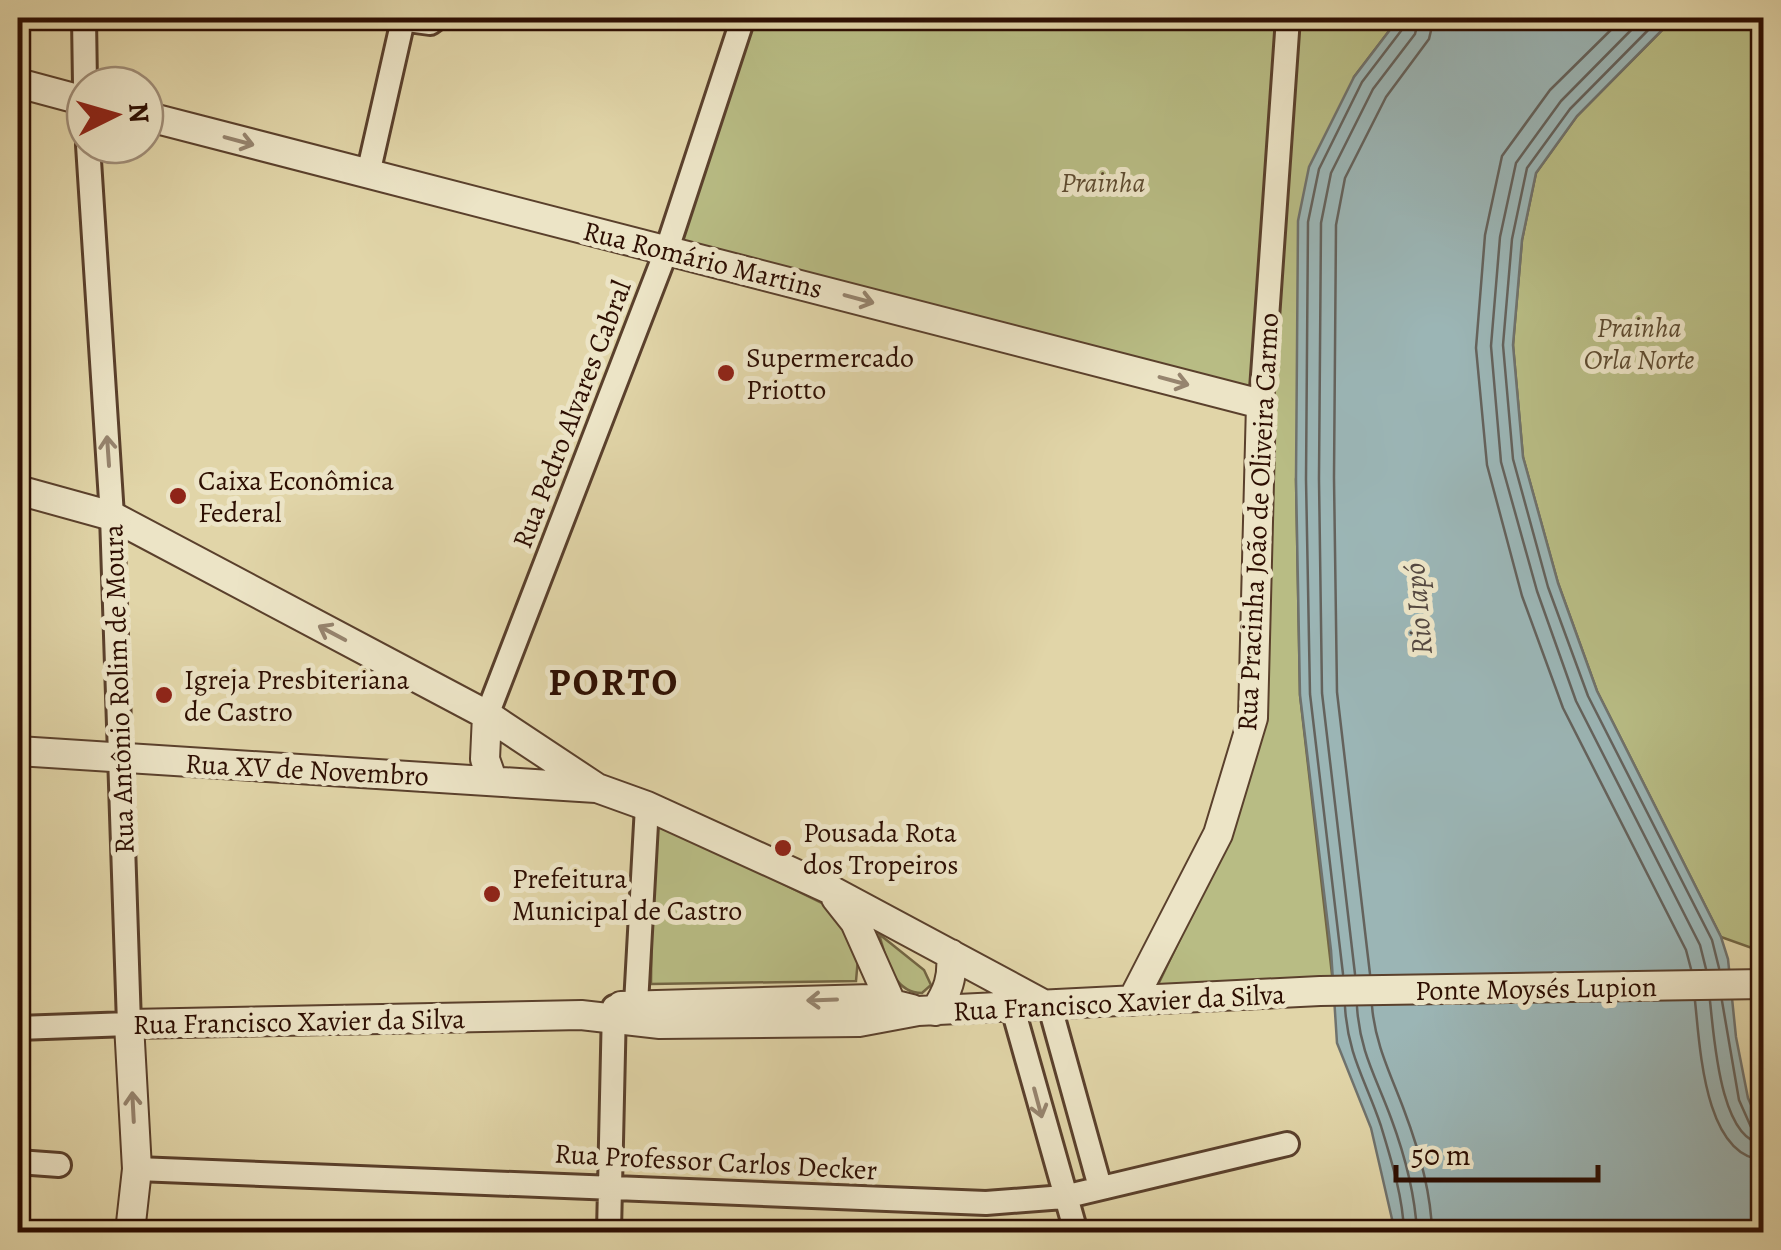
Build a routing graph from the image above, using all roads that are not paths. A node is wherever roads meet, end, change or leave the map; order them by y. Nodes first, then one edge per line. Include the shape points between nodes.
1 (84, 18) edge
2 (398, 18) edge
3 (437, 18) edge
4 (743, 18) edge
5 (1288, 18) edge
6 (85, 65) edge
7 (18, 83) edge
8 (65, 96) edge
9 (165, 121) edge
10 (89, 165) edge
11 (368, 174) junction
12 (668, 249) junction
13 (1260, 404) junction
14 (18, 490) edge
15 (112, 516) junction
16 (487, 715) junction
17 (537, 748) junction
18 (18, 750) edge
19 (121, 759) junction
20 (492, 779) junction
21 (530, 783) junction
22 (597, 788) junction
23 (647, 806) junction
24 (828, 889) junction
25 (951, 954) junction
26 (1758, 985) edge
27 (1320, 992) joint
28 (1132, 1001) junction
29 (1050, 1007) junction
30 (1013, 1009) junction
31 (911, 1011) junction
32 (624, 1014) junction
33 (129, 1024) junction
34 (18, 1028) edge
35 (1286, 1144) dead end
36 (18, 1162) edge
37 (59, 1165) dead end
38 (137, 1169) junction
39 (608, 1186) junction
40 (1100, 1187) junction
41 (1064, 1197) junction
42 (130, 1232) edge
43 (609, 1232) edge
44 (1076, 1232) edge

1 - 6 street
2 - 3 street
2 - 11 street
4 - 12 street, Rua Pedro Alvares Cabral
5 - 13 street, Rua Pracinha João de Oliveira Carmo
7 - 8 street
9 -> 11 street, Rua Romário Martins
15 -> 10 street, Rua Antônio Rolim de Moura
11 - 12 street, Rua Romário Martins
12 -> 13 street, Rua Romário Martins
12 - 16 street, Rua Pedro Alvares Cabral
13 - 28 street, Rua Pracinha João de Oliveira Carmo via 1253,718 1218,834
14 - 15 street
16 -> 15 street
15 - 19 street, Rua Antônio Rolim de Moura
16 - 17 street
16 - 20 street via 485,759
17 - 21 street via 539,764
17 - 22 street
18 - 19 street, Rua XV de Novembro
19 - 20 street, Rua XV de Novembro
19 - 33 street, Rua Antônio Rolim de Moura
20 - 21 street, Rua XV de Novembro
21 - 22 street, Rua XV de Novembro
22 - 23 street
23 - 24 street
23 - 32 street
24 - 25 street
24 - 31 street
25 - 29 street
25 - 31 street via 948,991
26 - 27 street, Ponte Moysés Lupion
27 - 28 street, Rua Francisco Xavier da Silva
28 - 29 street, Rua Francisco Xavier da Silva
29 - 30 street, Rua Francisco Xavier da Silva
29 - 40 street
30 - 31 street, Rua Francisco Xavier da Silva
30 -> 41 street
31 - 32 street, Rua Francisco Xavier da Silva via 858,1022
32 - 33 street, Rua Francisco Xavier da Silva
32 - 39 street
33 - 34 street, Rua Francisco Xavier da Silva
38 -> 33 street, Rua Antônio Rolim de Moura
35 - 40 street, Rua Professor Carlos Decker
36 - 37 street
38 - 39 street, Rua Professor Carlos Decker
38 - 42 street, Rua Antônio Rolim de Moura
39 - 41 street, Rua Professor Carlos Decker via 986,1204
39 - 43 street
40 - 41 street, Rua Professor Carlos Decker
41 - 44 street

